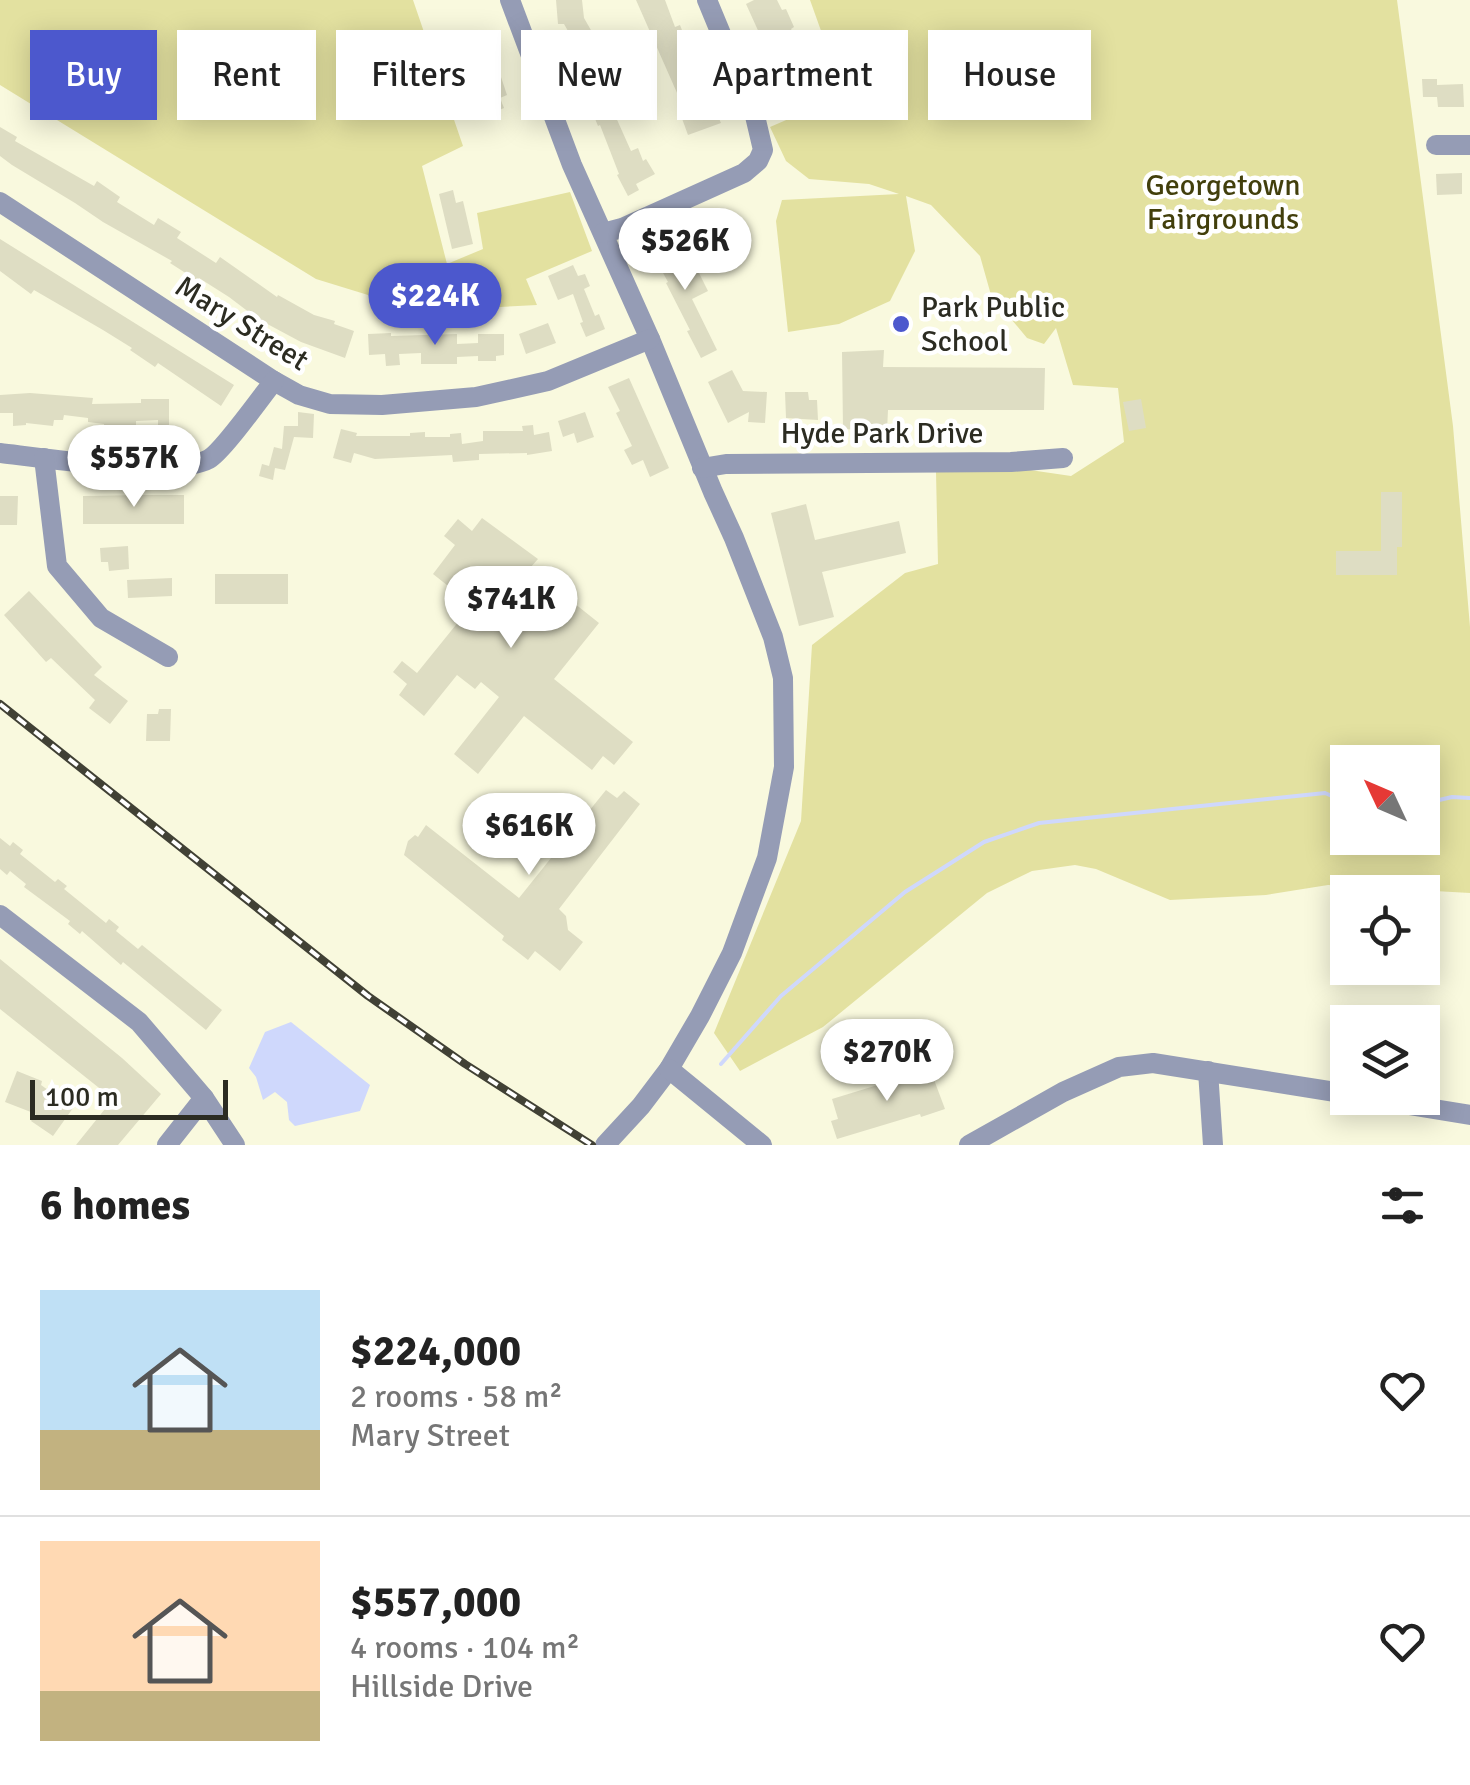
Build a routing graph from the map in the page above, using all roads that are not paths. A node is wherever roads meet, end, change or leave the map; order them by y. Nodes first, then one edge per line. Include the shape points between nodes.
1 (510, 0) edge
2 (707, 0) edge
3 (1470, 145) edge
4 (1436, 146) dead end
5 (0, 202) edge
6 (603, 233) junction
7 (650, 339) junction
8 (274, 381) junction
9 (0, 453) edge
10 (44, 458) junction
11 (1063, 458) dead end
12 (702, 468) junction
13 (168, 657) dead end
14 (0, 915) edge
15 (669, 1068) junction
16 (1208, 1072) junction
17 (1330, 1091) edge
18 (204, 1098) junction
19 (1440, 1111) edge
20 (1470, 1116) edge
21 (167, 1145) edge
22 (235, 1145) edge
23 (604, 1145) edge
24 (762, 1145) edge
25 (969, 1145) edge
26 (1213, 1145) edge

1 - 6 street
2 - 6 street via 764,150 744,172
3 - 4 street
5 - 8 street, Mary Street
6 - 7 street
7 - 8 street, Mary Street via 548,381 476,397 330,404
7 - 12 street
8 - 10 street via 212,458 128,466
9 - 10 street
10 - 13 street via 57,566 101,618
11 - 12 street, Hyde Park Drive
12 - 15 street via 772,638 782,678 784,767 766,858 732,952
14 - 18 street via 139,1022
15 - 23 street
15 - 24 street
16 - 17 street
16 - 25 street via 1153,1063 1119,1067
16 - 26 street
18 - 21 street
18 - 22 street
19 - 20 street

